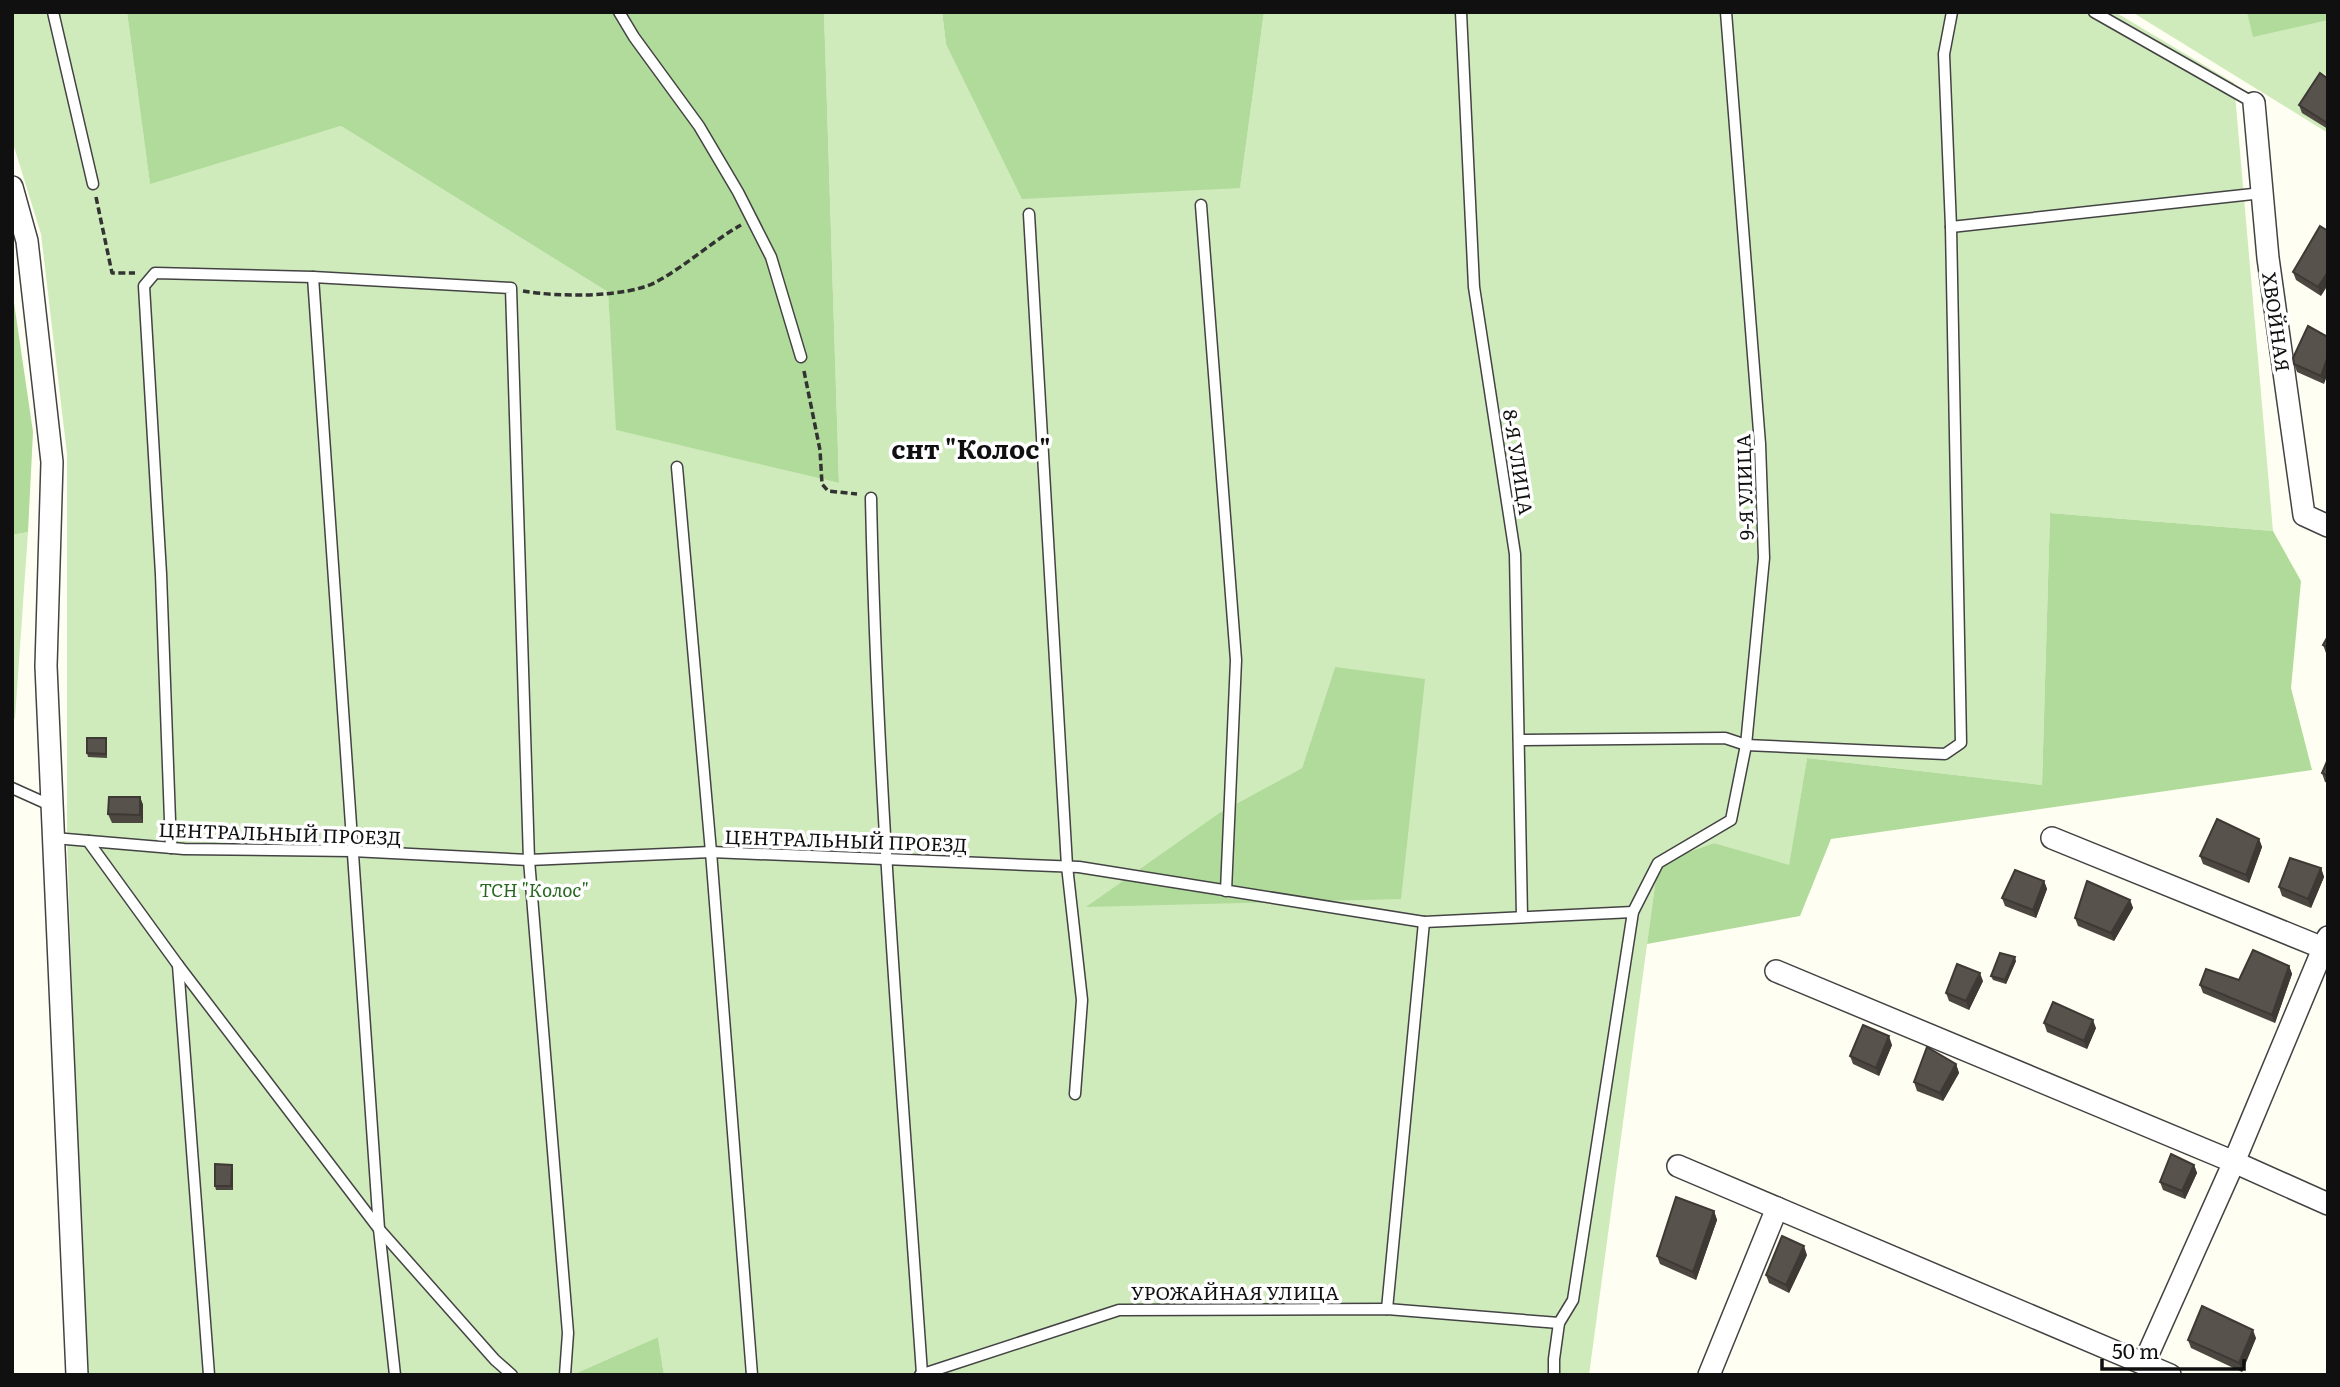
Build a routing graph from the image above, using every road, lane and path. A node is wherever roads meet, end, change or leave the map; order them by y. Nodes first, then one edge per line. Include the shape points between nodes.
1 (53, 12) edge
2 (619, 12) edge
3 (1461, 12) edge
4 (1726, 12) edge
5 (1952, 12) edge
6 (2094, 12) edge
7 (2254, 103) joint
8 (93, 184) joint
9 (12, 187) edge
10 (2262, 193) junction
11 (1201, 205) dead end
12 (1030, 214) dead end
13 (751, 218) junction
14 (1951, 227) junction
15 (155, 273) junction
16 (313, 277) junction
17 (511, 288) junction
18 (801, 357) joint
19 (677, 467) dead end
20 (872, 498) joint
21 (2328, 526) edge
22 (1519, 740) junction
23 (1746, 745) junction
24 (12, 788) edge
25 (52, 806) junction
26 (54, 838) junction
27 (2052, 838) dead end
28 (88, 841) junction
29 (171, 848) junction
30 (352, 851) junction
31 (711, 852) junction
32 (886, 859) junction
33 (529, 860) junction
34 (1067, 866) junction
35 (1226, 891) junction
36 (1633, 912) junction
37 (1522, 918) junction
38 (1424, 922) junction
39 (2326, 945) edge
40 (178, 965) junction
41 (1776, 971) dead end
42 (1075, 1094) dead end
43 (2234, 1162) junction
44 (1678, 1167) dead end
45 (2328, 1204) edge
46 (1777, 1208) junction
47 (379, 1229) junction
48 (1387, 1309) junction
49 (1559, 1323) junction
50 (2144, 1363) junction
51 (921, 1374) edge
52 (77, 1375) edge
53 (209, 1375) edge
54 (394, 1375) edge
55 (512, 1375) edge
56 (565, 1375) edge
57 (752, 1375) edge
58 (1554, 1375) edge
59 (1709, 1375) edge
60 (2170, 1375) edge

1 - 8 lane
2 - 13 lane via 699,125
3 - 22 lane, 8-Я УЛИЦА via 1474,287 1515,554
4 - 23 lane, 9-Я УЛИЦА via 1764,545
5 - 14 lane via 1944,54
6 - 7 lane
7 - 10 street, ХВОЙНАЯ
8 - 15 path via 112,273
9 - 25 street via 27,241 52,462 47,666
10 - 14 lane
10 - 21 street, ХВОЙНАЯ via 2304,515
11 - 35 lane via 1236,660
12 - 34 lane
13 - 17 path via 667,276 628,293 533,293
13 - 18 lane via 771,257
14 - 23 lane via 1961,743 1945,754
15 - 16 lane
15 - 29 lane via 144,286
16 - 17 lane
16 - 30 lane
17 - 33 lane
18 - 20 path via 824,488
19 - 31 lane
20 - 32 lane
22 - 23 lane via 1724,738
22 - 37 lane, 8-Я УЛИЦА
23 - 36 lane, 9-Я УЛИЦА via 1731,820 1658,863
24 - 25 lane
25 - 26 street
26 - 28 lane, ЦЕНТРАЛЬНЫЙ ПРОЕЗД
26 - 52 street
27 - 39 street
28 - 29 lane, ЦЕНТРАЛЬНЫЙ ПРОЕЗД
28 - 40 lane
29 - 30 lane, ЦЕНТРАЛЬНЫЙ ПРОЕЗД
30 - 33 lane, ЦЕНТРАЛЬНЫЙ ПРОЕЗД
30 - 47 lane
31 - 32 lane, ЦЕНТРАЛЬНЫЙ ПРОЕЗД
31 - 33 lane, ЦЕНТРАЛЬНЫЙ ПРОЕЗД
31 - 57 lane
32 - 34 lane, ЦЕНТРАЛЬНЫЙ ПРОЕЗД
32 - 51 lane
33 - 56 lane via 568,1333
34 - 35 lane, ЦЕНТРАЛЬНЫЙ ПРОЕЗД
34 - 42 lane via 1082,1000
35 - 38 lane, ЦЕНТРАЛЬНЫЙ ПРОЕЗД
36 - 37 lane, ЦЕНТРАЛЬНЫЙ ПРОЕЗД
36 - 49 lane, 9-Я УЛИЦА via 1573,1300
37 - 38 lane, ЦЕНТРАЛЬНЫЙ ПРОЕЗД
38 - 48 lane
39 - 43 street
40 - 47 lane
40 - 53 lane
41 - 43 street
43 - 45 street
43 - 50 street
44 - 46 street
46 - 50 street
46 - 59 street
47 - 54 lane
47 - 55 lane
48 - 49 lane, УРОЖАЙНАЯ УЛИЦА
48 - 51 lane, УРОЖАЙНАЯ УЛИЦА via 1119,1310
49 - 58 lane, 9-Я УЛИЦА
50 - 60 street

